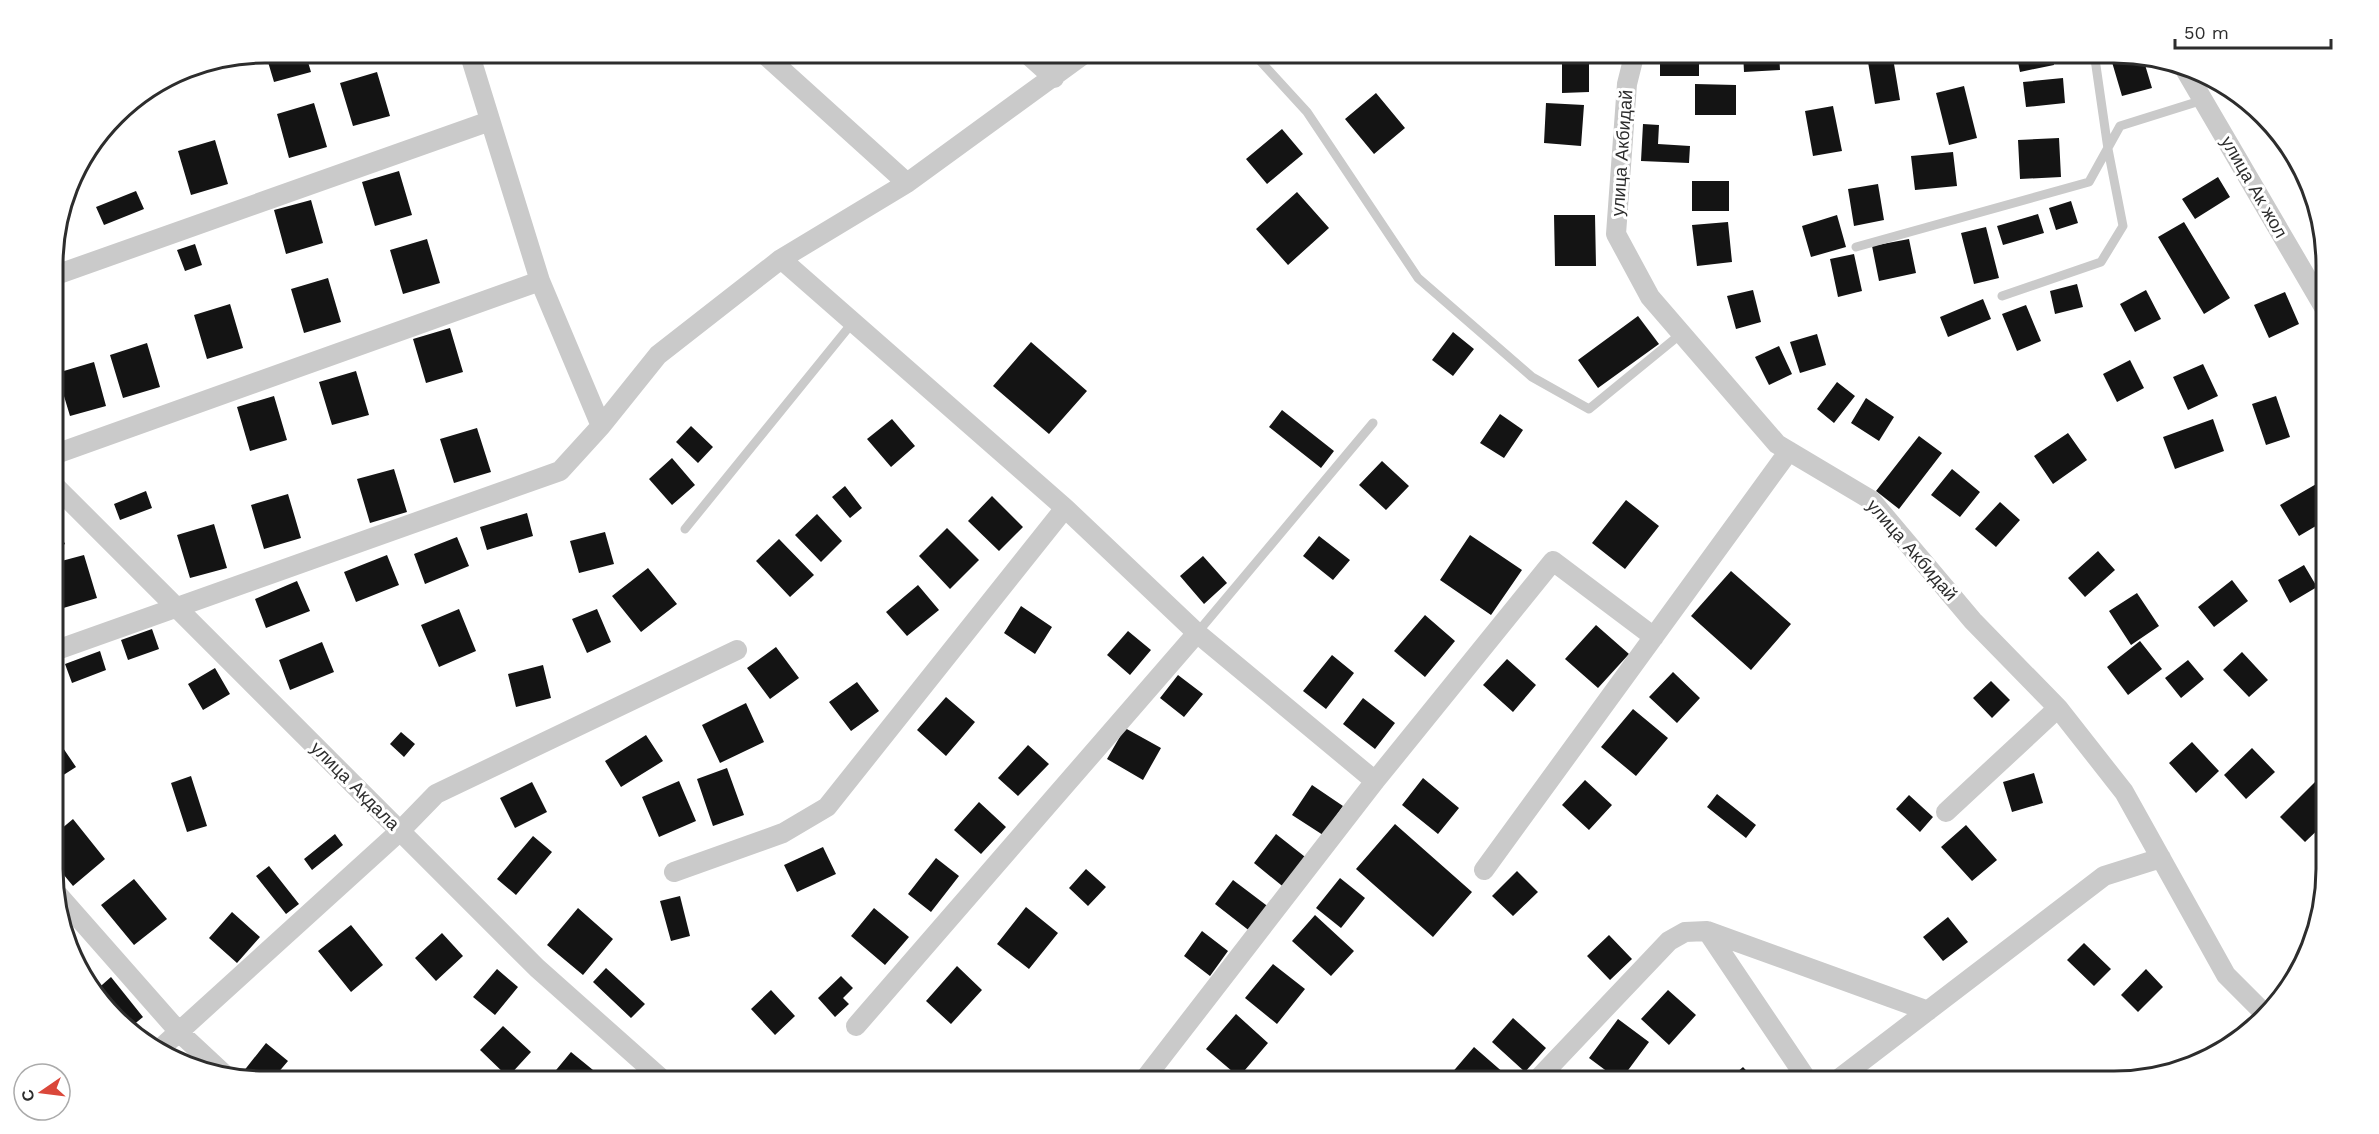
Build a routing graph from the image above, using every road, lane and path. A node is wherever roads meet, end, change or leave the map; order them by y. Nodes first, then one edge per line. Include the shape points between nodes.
1 (472, 63) edge
2 (774, 63) edge
3 (1037, 63) edge
4 (1073, 63) edge
5 (1262, 63) edge
6 (1632, 63) edge
7 (2096, 63) edge
8 (2190, 77) edge
9 (1054, 78) junction
10 (2203, 100) junction
11 (490, 121) junction
12 (2108, 149) junction
13 (907, 183) junction
14 (1856, 247) dead end
15 (782, 259) junction
16 (63, 272) edge
17 (540, 280) junction
18 (2316, 294) edge
19 (2002, 296) dead end
20 (853, 322) junction
21 (1682, 333) junction
22 (1373, 423) dead end
23 (601, 426) junction
24 (63, 451) edge
25 (1788, 451) junction
26 (63, 493) edge
27 (1065, 508) junction
28 (685, 529) dead end
29 (176, 607) junction
30 (1197, 633) junction
31 (1654, 637) junction
32 (63, 648) edge
33 (738, 650) dead end
34 (2058, 708) junction
35 (1375, 781) junction
36 (1946, 812) dead end
37 (400, 831) junction
38 (2161, 858) junction
39 (1484, 870) dead end
40 (675, 872) dead end
41 (67, 904) edge
42 (1707, 931) junction
43 (2260, 1009) edge
44 (1928, 1011) junction
45 (856, 1026) dead end
46 (180, 1033) junction
47 (165, 1045) edge
48 (214, 1064) edge
49 (653, 1071) edge
50 (1151, 1071) edge
51 (1546, 1071) edge
52 (1801, 1071) edge
53 (1851, 1071) edge

1 - 11 street
2 - 13 street
3 - 9 street
4 - 9 street
5 - 21 lane via 1307,112 1418,278 1532,377 1590,409
6 - 21 street, улица Акбидай via 1627,84 1616,234 1650,297
7 - 12 lane
8 - 10 street, улица Ак жол
9 - 13 street
10 - 12 lane via 2120,126
10 - 18 street, улица Ак жол
11 - 16 street
11 - 17 street
12 - 14 lane via 2089,182
12 - 19 lane via 2123,226 2101,262
13 - 15 street
15 - 20 street
15 - 23 street via 658,355
17 - 23 street
17 - 24 street
20 - 27 street
20 - 28 lane
21 - 25 street, улица Акбидай via 1777,444
22 - 30 lane
23 - 29 street via 560,471
25 - 31 street
25 - 34 street, улица Акбидай via 1871,500 1973,621
26 - 29 street, улица Акдала
27 - 30 street
27 - 40 street via 827,807 783,833
29 - 32 street
29 - 37 street, улица Акдала
30 - 35 street
30 - 45 street
31 - 35 street via 1553,561
31 - 39 street
33 - 37 street via 436,794
34 - 36 street
34 - 38 street, улица Акбидай via 2124,792
35 - 50 street
37 - 46 street
37 - 49 street, улица Акдала via 537,968
38 - 43 street, улица Акбидай via 2226,975
38 - 44 street via 2104,876
41 - 46 street
42 - 44 street
42 - 51 street via 1684,932 1669,941
42 - 52 street
44 - 53 street
46 - 47 street
46 - 48 street

